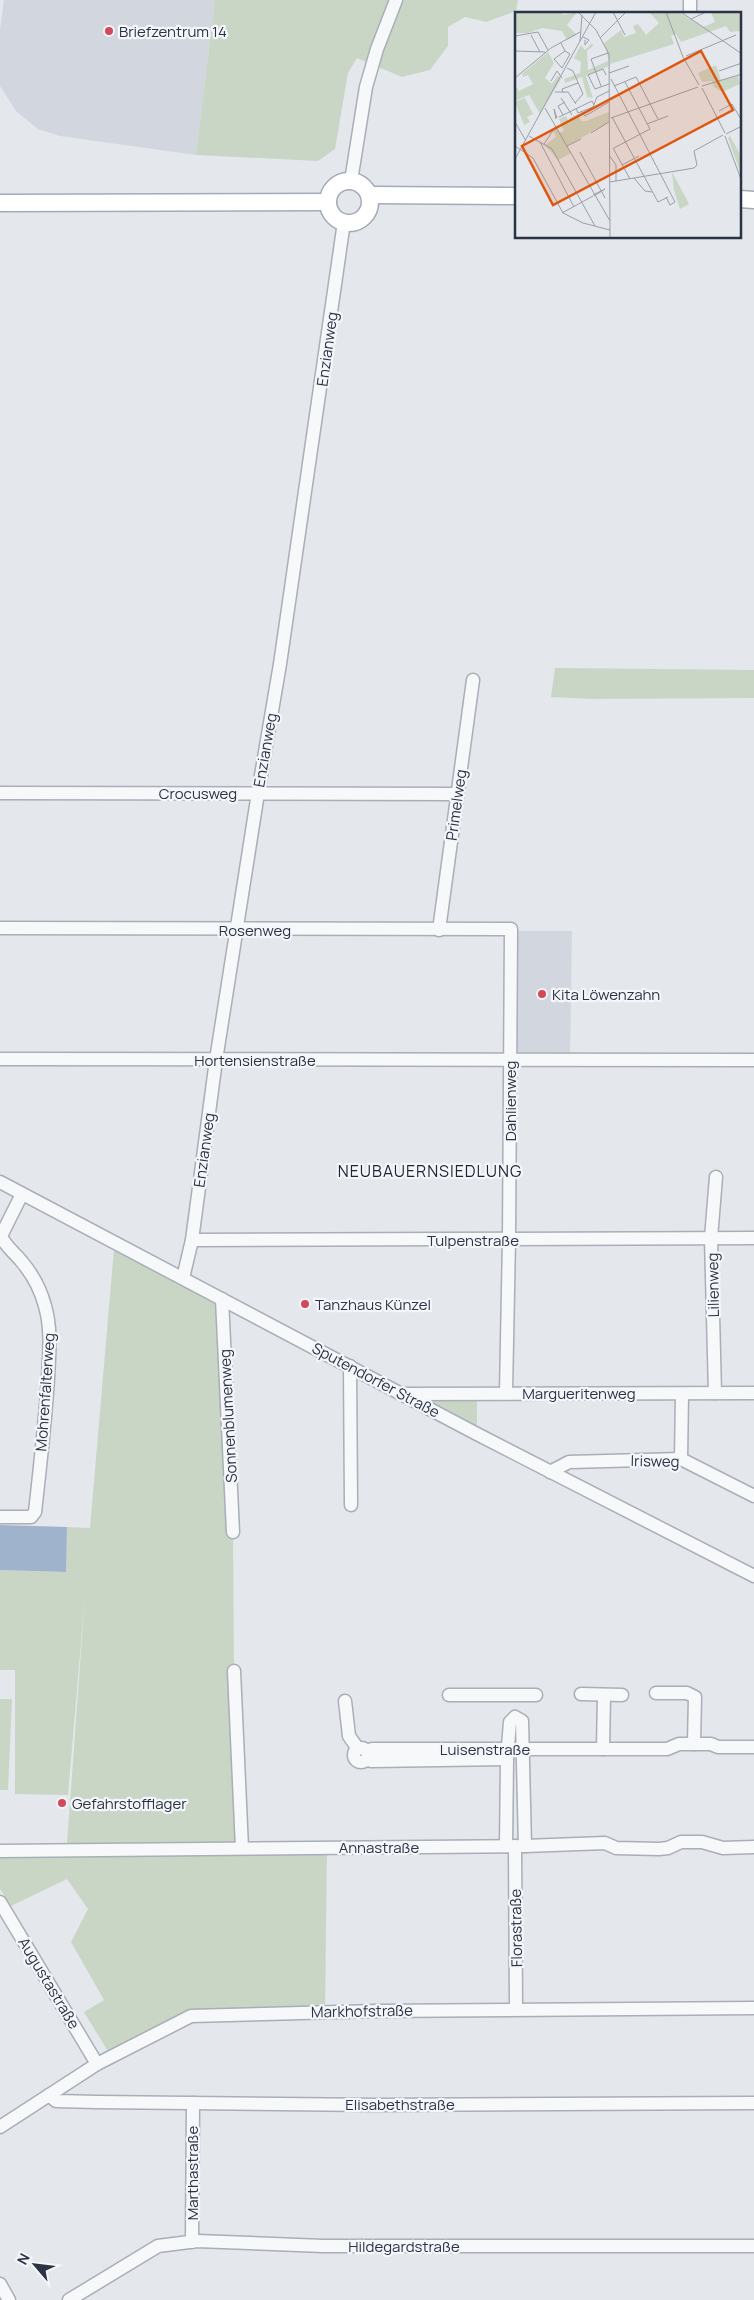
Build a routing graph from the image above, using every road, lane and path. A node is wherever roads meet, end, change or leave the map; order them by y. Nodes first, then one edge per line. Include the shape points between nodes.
1 (396, 0) edge
2 (351, 181) junction
3 (515, 196) edge
4 (369, 201) junction
5 (328, 202) junction
6 (0, 203) edge
7 (515, 204) edge
8 (344, 222) junction
9 (473, 680) dead end
10 (0, 793) edge
11 (258, 793) junction
12 (456, 794) junction
13 (0, 928) edge
14 (511, 929) joint
15 (237, 930) junction
16 (440, 930) junction
17 (0, 1059) edge
18 (510, 1059) junction
19 (216, 1060) junction
20 (754, 1060) edge
21 (716, 1177) dead end
22 (0, 1182) edge
23 (22, 1194) junction
24 (711, 1238) junction
25 (754, 1238) edge
26 (192, 1240) junction
27 (509, 1240) junction
28 (183, 1278) junction
29 (222, 1300) junction
30 (350, 1366) junction
31 (506, 1392) junction
32 (715, 1392) junction
33 (754, 1393) edge
34 (404, 1394) junction
35 (682, 1394) junction
36 (681, 1459) junction
37 (550, 1472) junction
38 (754, 1496) edge
39 (351, 1505) dead end
40 (0, 1517) edge
41 (233, 1532) dead end
42 (754, 1576) edge
43 (234, 1671) dead end
44 (656, 1693) dead end
45 (514, 1694) junction
46 (536, 1694) dead end
47 (581, 1694) dead end
48 (449, 1695) dead end
49 (604, 1695) junction
50 (622, 1695) dead end
51 (345, 1701) dead end
52 (515, 1717) junction
53 (694, 1744) junction
54 (754, 1747) edge
55 (603, 1749) junction
56 (523, 1750) junction
57 (507, 1754) junction
58 (515, 1846) junction
59 (242, 1848) junction
60 (754, 1848) edge
61 (0, 1851) edge
62 (0, 1902) edge
63 (754, 2008) edge
64 (516, 2010) junction
65 (97, 2064) junction
66 (48, 2096) junction
67 (193, 2103) junction
68 (754, 2103) edge
69 (0, 2127) edge
70 (192, 2242) junction
71 (754, 2246) edge
72 (0, 2284) edge
73 (10, 2300) edge
74 (69, 2300) edge

1 - 2 street via 366,86
2 - 4 main road via 362,185
2 - 5 main road via 335,186
3 - 4 main road
4 - 7 main road
4 - 8 main road via 362,218
5 - 6 main road
5 - 8 main road via 333,214
8 - 11 street, Enzianweg via 282,655
9 - 12 street, Primelweg
10 - 11 street, Crocusweg
11 - 12 street, Crocusweg
11 - 15 street, Enzianweg
12 - 16 street, Primelweg
13 - 15 street, Rosenweg
14 - 16 street, Rosenweg
14 - 18 street, Dahlienweg
15 - 16 street, Rosenweg
15 - 19 street, Enzianweg
17 - 19 street, Hortensienstraße
18 - 19 street, Hortensienstraße
18 - 20 street, Hortensienstraße
18 - 27 street, Dahlienweg
19 - 26 street, Enzianweg
21 - 24 street, Lilienweg
22 - 23 street, Sputendorfer Straße
23 - 28 street, Sputendorfer Straße
23 - 40 street, Mohrenfalterweg via 1,1236 33,1278 45,1306 50,1348 47,1393 35,1512 31,1517
24 - 25 street, Tulpenstraße
24 - 27 street, Tulpenstraße
24 - 32 street, Lilienweg
26 - 27 street, Tulpenstraße
26 - 28 street, Enzianweg
27 - 31 street, Dahlienweg
28 - 29 street, Sputendorfer Straße
29 - 30 street, Sputendorfer Straße
29 - 41 street, Sonnenblumenweg
30 - 34 street, Sputendorfer Straße
30 - 39 street
31 - 34 street, Margueritenweg
31 - 35 street, Margueritenweg
32 - 33 street, Margueritenweg
32 - 35 street, Margueritenweg
34 - 37 street, Sputendorfer Straße
35 - 36 street
36 - 37 street, Irisweg via 569,1462
36 - 38 street, Irisweg
37 - 42 street, Sputendorfer Straße
43 - 59 street
44 - 53 street via 695,1697
45 - 46 street
45 - 48 street
45 - 52 street, Florastraße
47 - 49 street
49 - 50 street
49 - 55 street
51 - 57 street, Luisenstraße via 349,1736 364,1753 372,1749 501,1748
52 - 56 street, Florastraße via 522,1721
52 - 57 street, Florastraße via 510,1722
53 - 54 street, Luisenstraße
53 - 55 street, Luisenstraße via 667,1748
55 - 56 street, Luisenstraße
56 - 57 street, Luisenstraße
56 - 58 street, Florastraße
57 - 58 street, Florastraße
58 - 59 street, Annastraße
58 - 60 street, Annastraße via 604,1843 616,1848 659,1849 681,1842 702,1842 722,1848
58 - 64 street, Florastraße
59 - 61 street, Annastraße
62 - 65 street, Augustastraße
63 - 64 street, Markhofstraße
64 - 65 street, Markhofstraße via 325,2011 191,2016
65 - 66 street, Markhofstraße
66 - 67 street, Elisabethstraße via 56,2101
66 - 69 street, Markhofstraße
67 - 68 street, Elisabethstraße
67 - 70 street, Marthastraße
70 - 71 street, Hildegardstraße via 340,2246
70 - 74 street, Hildegardstraße via 158,2246
72 - 73 street

